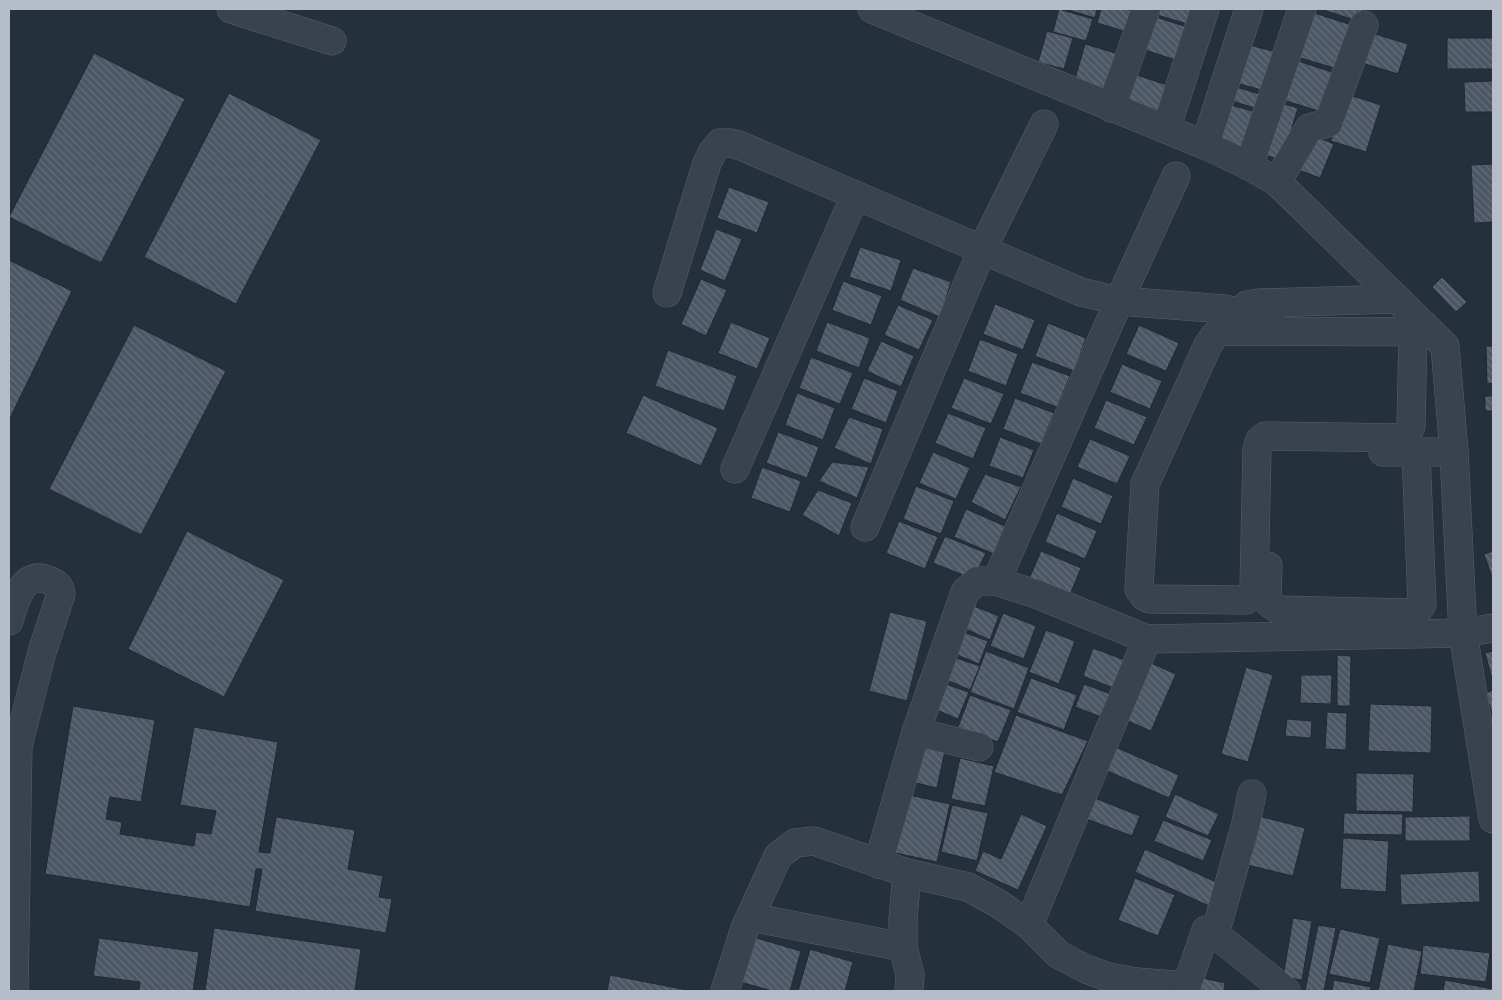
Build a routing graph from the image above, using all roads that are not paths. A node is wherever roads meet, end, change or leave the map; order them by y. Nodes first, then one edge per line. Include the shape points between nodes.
1 (231, 9) edge
2 (872, 9) edge
3 (1146, 9) edge
4 (1205, 9) edge
5 (1249, 9) edge
6 (1302, 9) edge
7 (1364, 25) dead end
8 (332, 40) dead end
9 (1112, 108) junction
10 (1044, 124) dead end
11 (1166, 129) junction
12 (1204, 145) junction
13 (1249, 166) junction
14 (1176, 176) dead end
15 (1277, 182) junction
16 (855, 196) junction
17 (982, 250) junction
18 (667, 293) dead end
19 (1119, 301) junction
20 (1419, 328) junction
21 (1416, 452) junction
22 (1454, 452) junction
23 (735, 469) dead end
24 (866, 527) dead end
25 (1002, 568) dead end
26 (9, 621) edge
27 (1414, 623) junction
28 (1493, 628) edge
29 (1463, 633) junction
30 (1147, 639) junction
31 (916, 732) junction
32 (979, 747) dead end
33 (1252, 794) dead end
34 (1493, 819) edge
35 (878, 864) junction
36 (907, 873) junction
37 (750, 917) junction
38 (1028, 925) junction
39 (1215, 934) junction
40 (903, 947) junction
41 (1186, 988) edge
42 (14, 991) edge
43 (725, 991) edge
44 (909, 991) edge
45 (1286, 991) edge

1 - 8 street
2 - 9 street
3 - 9 street
4 - 11 street
5 - 12 street
6 - 13 street
7 - 15 street via 1328,123 1308,128
9 - 11 street
10 - 17 street
11 - 12 street
12 - 13 street
13 - 15 street
14 - 19 street
15 - 20 street
16 - 17 street
16 - 18 street via 741,146 720,143 707,163
16 - 23 street
17 - 19 street via 1081,292
17 - 24 street
19 - 20 street via 1224,310 1259,317
19 - 25 street
20 - 20 street via 1411,426 1406,438 1265,436 1260,440 1257,449 1252,595 1246,600 1149,599 1144,596 1139,589 1145,484 1208,345 1220,331
20 - 22 street
21 - 22 street
21 - 27 street via 1422,604
21 - 27 street via 1282,451 1276,454 1272,463 1267,597 1270,604 1279,610 1408,613
22 - 29 street
26 - 42 street via 17,595 33,578 45,578 60,588 61,594 18,746
27 - 29 street
27 - 30 street
28 - 29 street
29 - 34 street
30 - 31 street via 1036,594 995,581 977,581 965,592
30 - 38 street
31 - 32 street
31 - 35 street
33 - 39 street
35 - 36 street
35 - 37 street via 814,841 796,843 778,856
36 - 38 street via 968,887
36 - 40 street
37 - 40 street
37 - 43 street
38 - 41 street via 1059,955 1086,969 1108,977
39 - 41 street via 1206,930
39 - 45 street
40 - 44 street via 910,976

